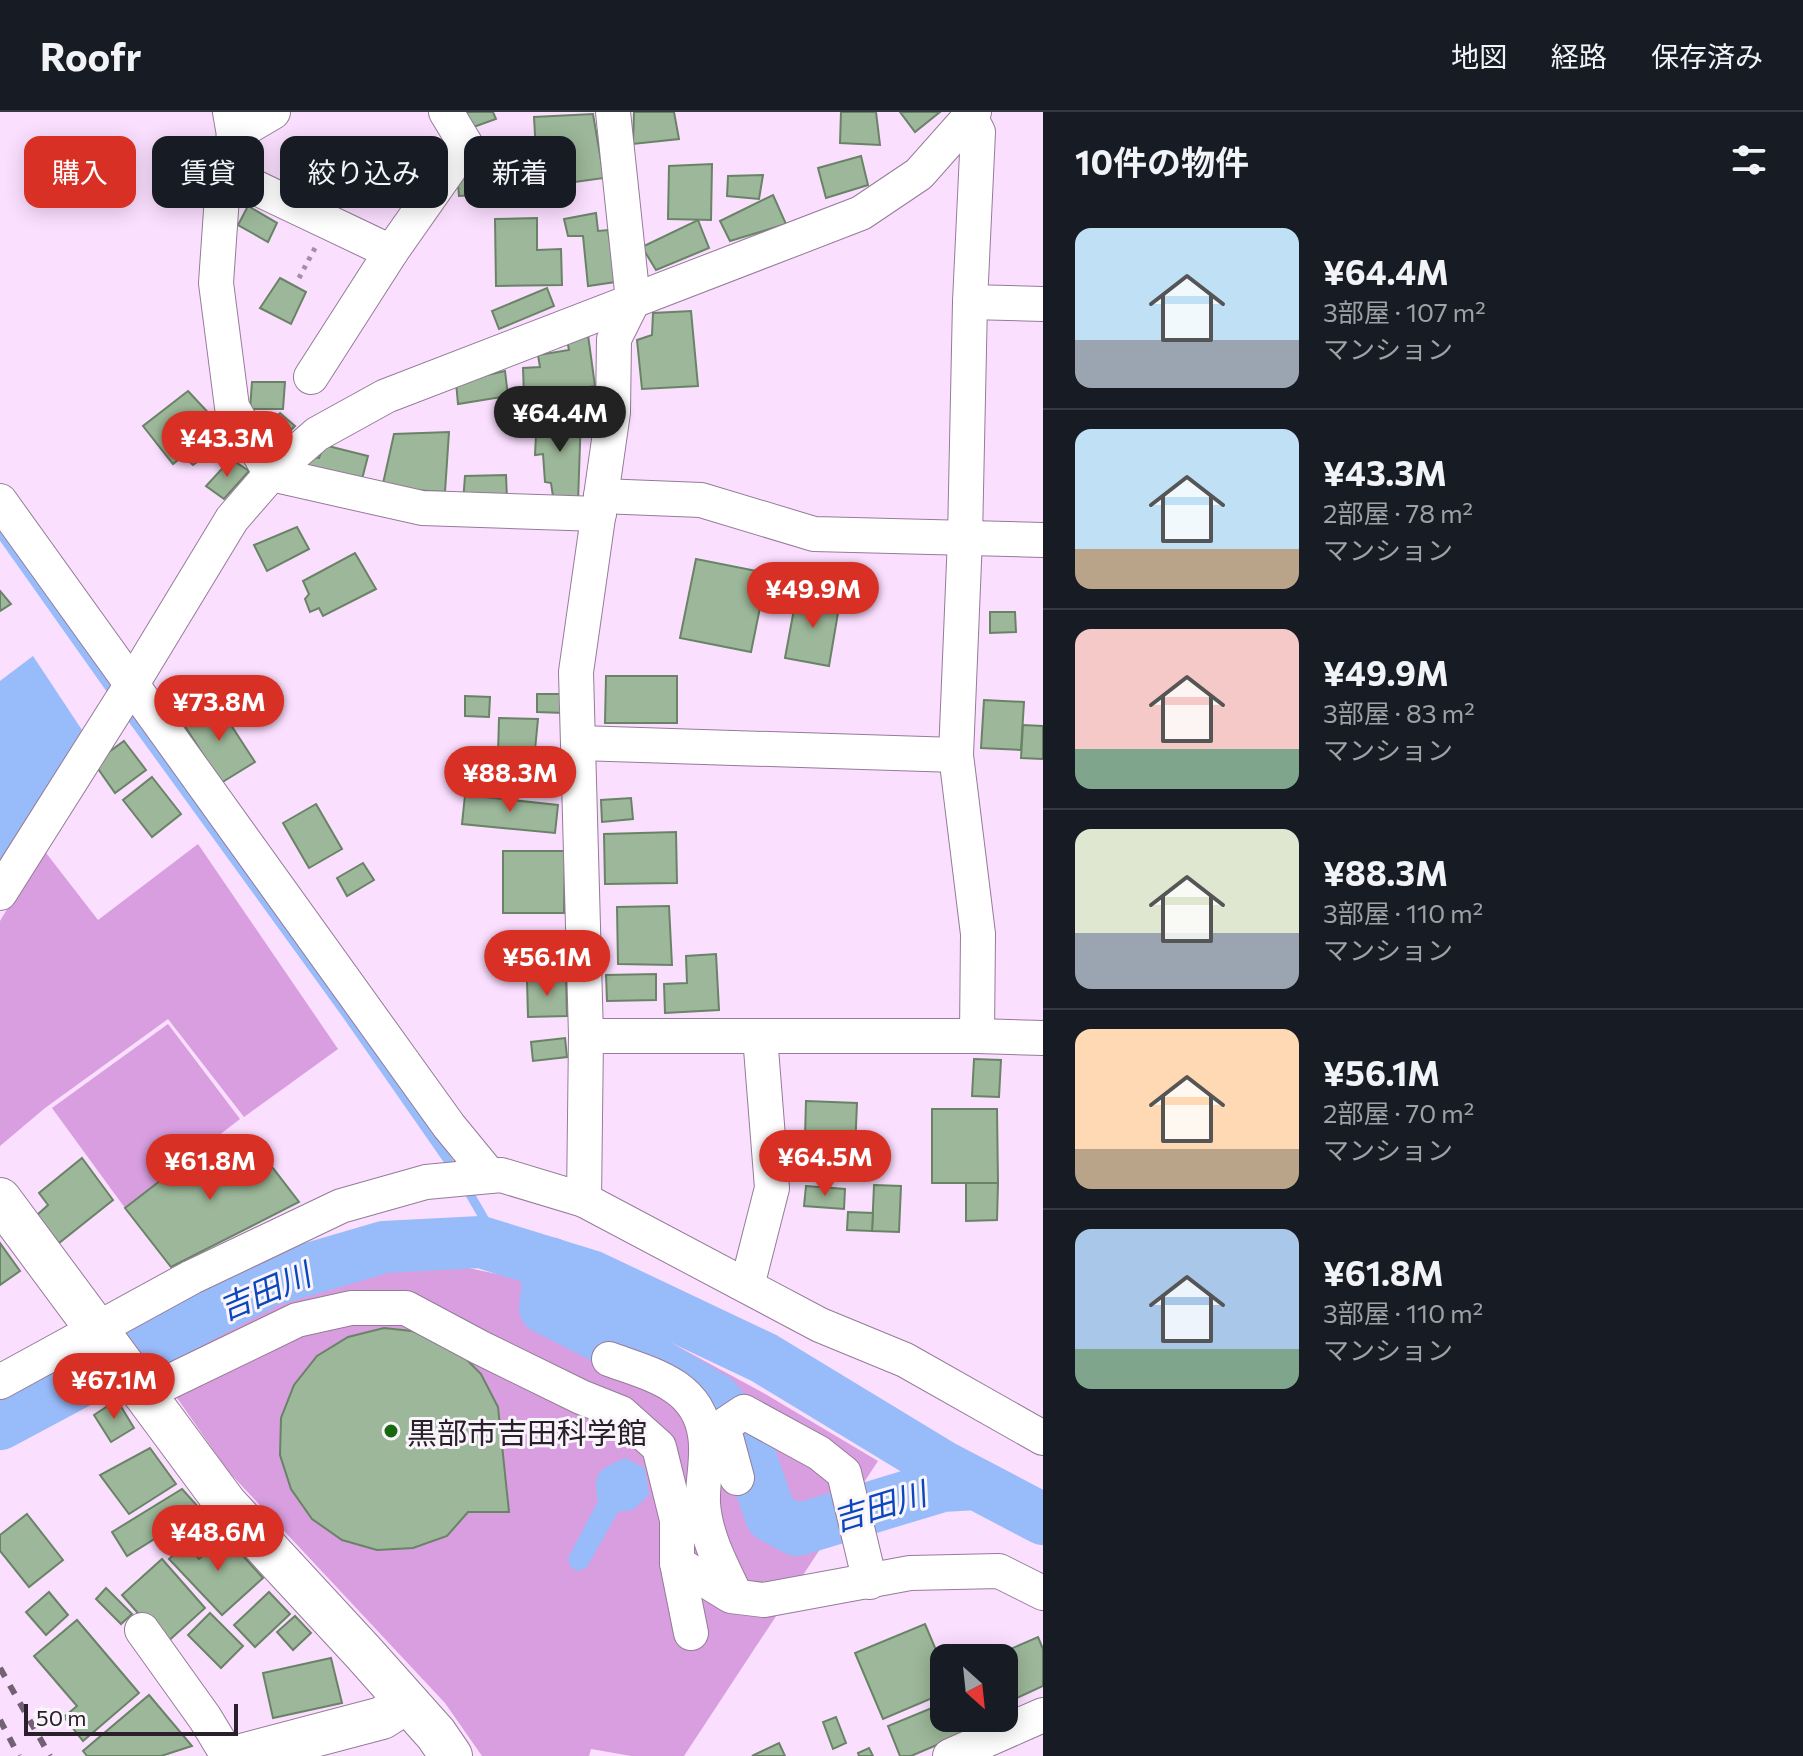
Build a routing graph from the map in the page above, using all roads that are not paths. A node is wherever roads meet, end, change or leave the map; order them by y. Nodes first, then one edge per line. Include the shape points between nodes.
1 (273, 112) edge
2 (446, 112) edge
3 (613, 112) edge
4 (972, 115) edge
5 (232, 124) edge
6 (264, 192) edge
7 (222, 208) edge
8 (391, 252) junction
9 (633, 301) junction
10 (970, 302) junction
11 (1043, 304) edge
12 (311, 377) dead end
13 (271, 474) junction
14 (0, 501) edge
15 (600, 505) junction
16 (965, 538) junction
17 (1043, 540) edge
18 (132, 684) junction
19 (579, 743) junction
20 (956, 755) junction
21 (0, 893) edge
22 (586, 1036) junction
23 (760, 1036) junction
24 (977, 1036) junction
25 (1043, 1038) edge
26 (490, 1176) junction
27 (0, 1199) edge
28 (584, 1200) junction
29 (747, 1286) junction
30 (102, 1337) junction
31 (609, 1359) dead end
32 (0, 1382) edge
33 (144, 1394) junction
34 (1043, 1438) edge
35 (737, 1478) dead end
36 (677, 1563) junction
37 (870, 1582) junction
38 (1043, 1593) edge
39 (736, 1596) junction
40 (142, 1630) dead end
41 (691, 1633) dead end
42 (407, 1702) junction
43 (1043, 1715) edge
44 (228, 1756) edge
45 (238, 1756) edge
46 (451, 1756) edge
47 (950, 1756) edge

1 - 5 street
2 - 8 street via 466,145
3 - 9 street
4 - 9 street via 919,174 861,213
4 - 10 street via 978,132
6 - 8 street
7 - 13 street via 216,283 232,407
8 - 12 street
9 - 13 street via 386,396 317,434
9 - 15 street via 614,339 613,412
10 - 11 street
10 - 16 street
13 - 15 street via 422,508
13 - 18 street via 232,519
14 - 18 street
15 - 16 street via 701,500 814,534
15 - 19 street via 576,672
16 - 17 street
16 - 20 street
18 - 21 street
18 - 26 street
19 - 20 street
19 - 22 street
20 - 24 street via 978,934
22 - 23 street
22 - 28 street
23 - 24 street
23 - 29 street via 772,1188
24 - 25 street
26 - 28 street
26 - 30 street via 426,1182 341,1206 192,1277
27 - 30 street
28 - 29 street
29 - 34 street via 820,1325 905,1360
30 - 32 street
30 - 33 street
31 - 39 street via 663,1378 692,1400 705,1434 703,1504 711,1542
33 - 36 street via 297,1320 351,1308 406,1308 621,1413 659,1447 677,1520
33 - 42 street via 226,1504
35 - 37 street via 723,1426 744,1412 819,1453 844,1473
36 - 39 street
36 - 41 street
37 - 38 street via 910,1573 999,1571
37 - 39 street via 764,1600
40 - 44 street
42 - 45 street via 382,1718
42 - 46 street
43 - 47 street

